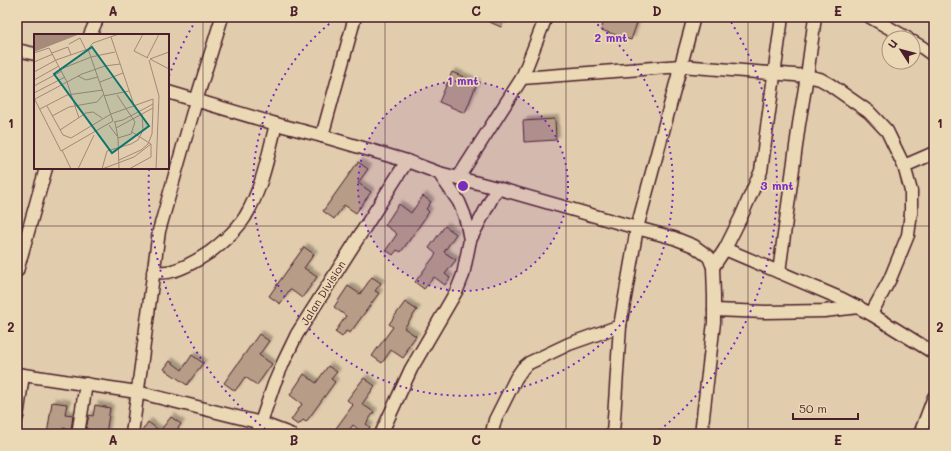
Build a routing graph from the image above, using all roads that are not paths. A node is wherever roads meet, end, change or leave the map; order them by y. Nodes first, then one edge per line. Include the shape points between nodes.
1 (98, 17) edge
2 (222, 17) edge
3 (355, 17) edge
4 (546, 17) edge
5 (694, 17) edge
6 (782, 17) edge
7 (815, 17) edge
8 (870, 17) edge
9 (893, 30) edge
10 (90, 34) edge
11 (921, 47) edge
12 (17, 50) edge
13 (34, 54) edge
14 (934, 56) edge
15 (681, 66) junction
16 (774, 73) junction
17 (807, 76) junction
18 (522, 78) junction
19 (169, 92) edge
20 (196, 101) junction
21 (276, 124) junction
22 (322, 136) junction
23 (934, 153) edge
24 (407, 161) junction
25 (904, 166) junction
26 (46, 169) edge
27 (439, 173) junction
28 (458, 178) junction
29 (497, 188) junction
30 (637, 228) junction
31 (470, 240) junction
32 (725, 250) junction
33 (713, 267) junction
34 (17, 271) edge
35 (153, 272) junction
36 (779, 272) junction
37 (859, 307) junction
38 (714, 310) junction
39 (871, 314) junction
40 (620, 326) junction
41 (934, 353) edge
42 (20, 375) edge
43 (86, 384) junction
44 (137, 392) junction
45 (934, 397) edge
46 (17, 417) edge
47 (259, 429) edge
48 (78, 434) edge
49 (132, 434) edge
50 (290, 434) edge
51 (381, 434) edge
52 (492, 434) edge
53 (613, 434) edge
54 (701, 434) edge
55 (920, 434) edge

1 - 10 street
2 - 20 street
3 - 22 street
4 - 18 street
5 - 15 street
6 - 16 street
7 - 17 street
8 - 9 street
11 - 14 street
12 - 13 street
15 - 16 street
15 - 18 street
15 - 30 street
16 - 17 street
16 - 32 street via 761,171
17 - 25 street via 829,84 869,112 887,131
17 - 36 street
18 - 28 street
19 - 20 street
20 - 21 street
20 - 35 street via 159,231
21 - 22 street
21 - 35 street via 256,194 244,218 232,234 186,266 171,272
22 - 24 street
23 - 25 street
24 - 27 street
24 - 47 street, Jalan Division via 297,334 274,384
25 - 39 street via 911,190 908,236 890,279
26 - 34 street
27 - 28 street
27 - 31 street via 459,202
28 - 29 street
29 - 30 street
29 - 31 street
30 - 33 street via 694,246 709,257
30 - 40 street
31 - 51 street via 463,275 457,290 411,369
32 - 33 street
32 - 36 street
33 - 38 street
35 - 44 street
36 - 37 street
37 - 38 street via 824,311
37 - 39 street
38 - 54 street
39 - 41 street
40 - 52 street via 569,344 523,368 495,420
40 - 53 street
42 - 43 street
42 - 46 street
43 - 44 street
43 - 48 street
44 - 47 street
44 - 49 street
45 - 55 street
47 - 50 street

